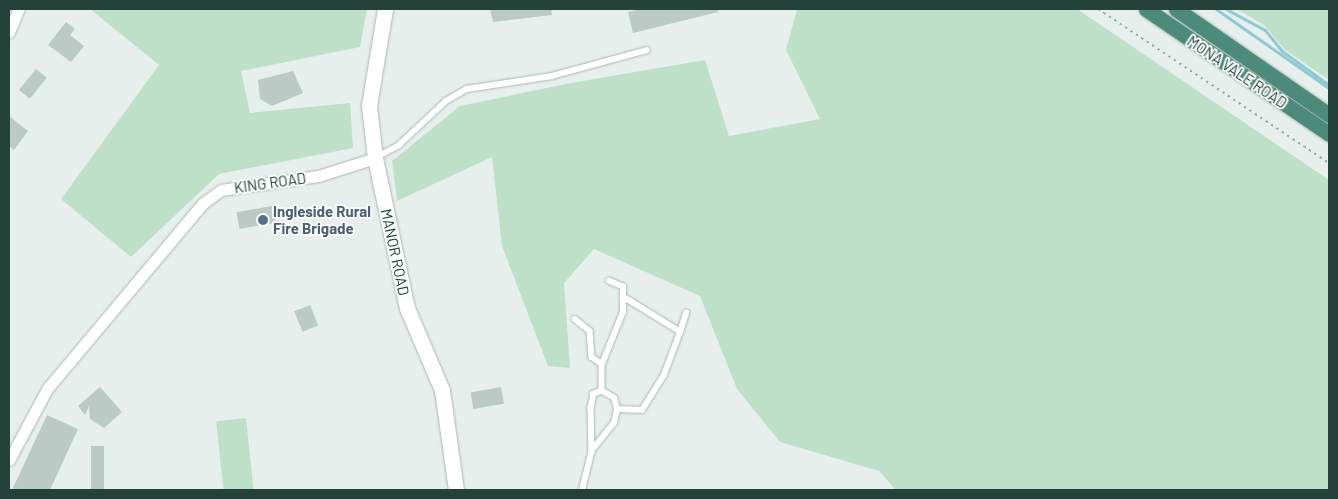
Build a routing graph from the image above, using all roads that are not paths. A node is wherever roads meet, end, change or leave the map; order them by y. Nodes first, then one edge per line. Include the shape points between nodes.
1 (19, 9) edge
2 (385, 9) edge
3 (1146, 9) edge
4 (1176, 9) edge
5 (9, 32) edge
6 (647, 50) dead end
7 (1329, 115) edge
8 (1329, 134) edge
9 (375, 158) junction
10 (609, 281) dead end
11 (623, 297) junction
12 (686, 313) dead end
13 (575, 319) dead end
14 (680, 332) junction
15 (602, 364) junction
16 (602, 391) junction
17 (618, 409) junction
18 (592, 452) junction
19 (9, 460) edge
20 (456, 490) edge
21 (582, 490) edge

1 - 5 street
2 - 9 street, MANOR ROAD via 369,106
3 - 8 highway, MONA VALE ROAD
4 - 7 highway, MONA VALE ROAD
6 - 9 lane, KING ROAD via 576,69 467,89 446,101 399,145
9 - 19 street, KING ROAD via 318,176 221,190 202,204 47,389
9 - 20 street, MANOR ROAD via 407,308 442,390
10 - 11 lane via 623,286
11 - 14 lane
11 - 15 lane via 614,342
12 - 14 lane
13 - 15 lane via 590,331 589,357
14 - 17 lane via 664,375 642,410
15 - 16 lane
16 - 17 lane via 614,398
16 - 18 lane via 594,394 591,408
17 - 18 lane via 614,423
18 - 21 lane

